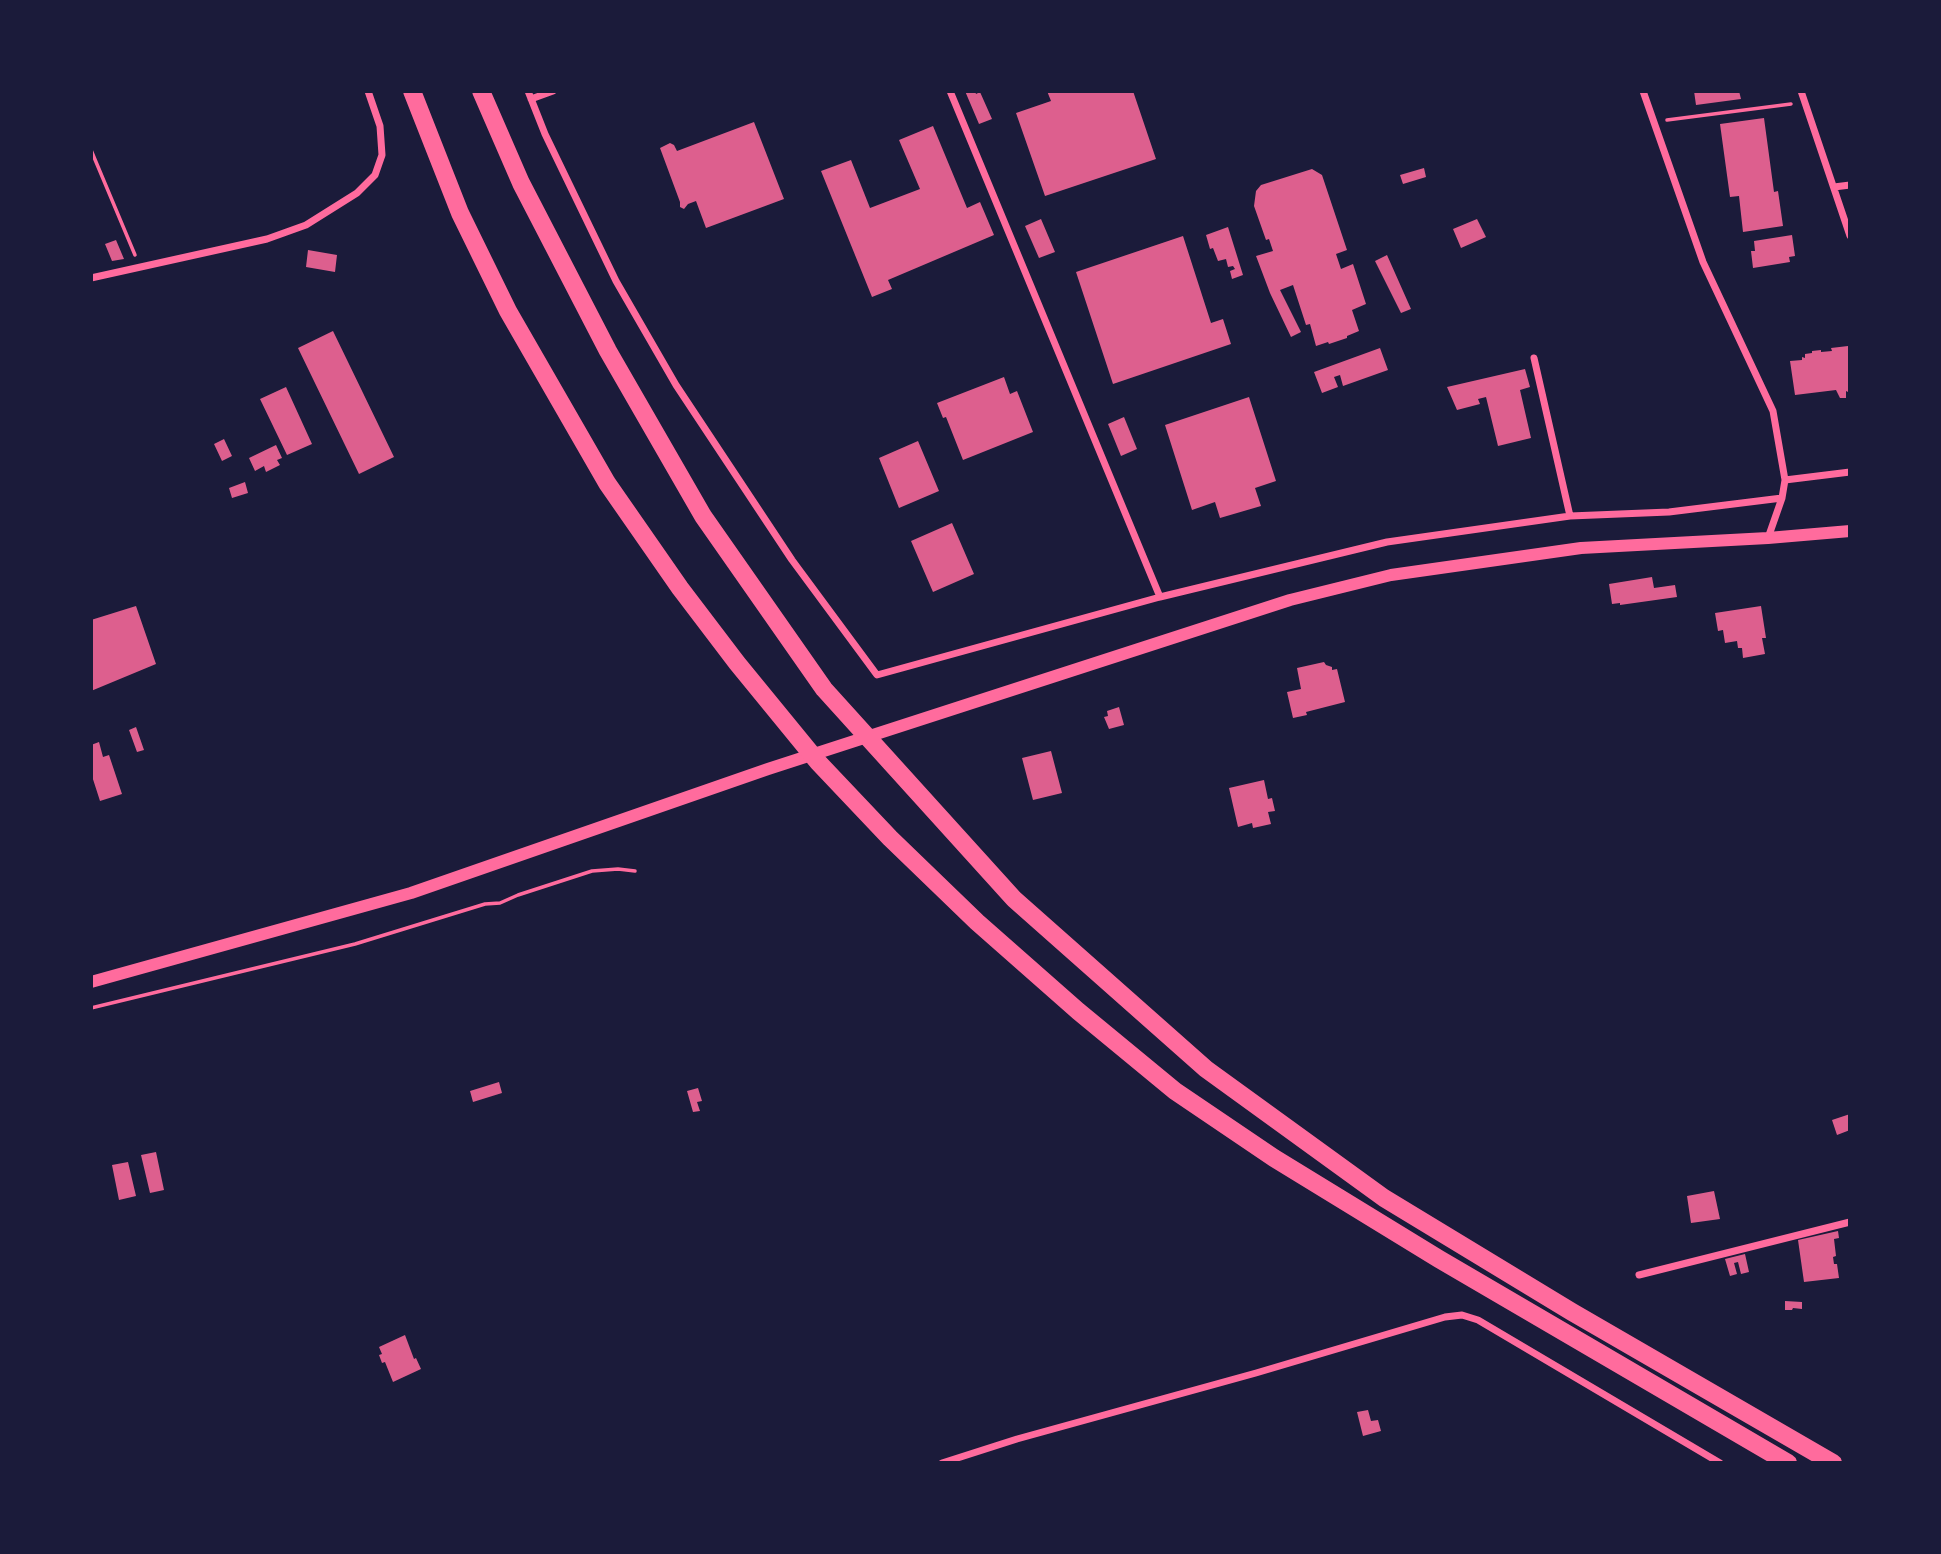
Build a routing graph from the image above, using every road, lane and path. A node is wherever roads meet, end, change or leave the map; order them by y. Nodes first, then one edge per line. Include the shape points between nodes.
1 (368, 91) edge
2 (412, 91) edge
3 (481, 91) edge
4 (553, 91) edge
5 (950, 91) edge
6 (1643, 91) edge
7 (1801, 91) edge
8 (529, 95) edge
9 (1805, 102) junction
10 (1654, 122) junction
11 (91, 150) edge
12 (1850, 185) edge
13 (1834, 187) junction
14 (1850, 236) edge
15 (141, 268) junction
16 (91, 278) edge
17 (1534, 358) dead end
18 (1850, 471) edge
19 (1785, 480) junction
20 (1782, 498) junction
21 (1570, 516) junction
22 (1850, 531) edge
23 (1768, 538) junction
24 (1160, 597) junction
25 (635, 871) dead end
26 (91, 982) edge
27 (91, 1008) edge
28 (1850, 1222) edge
29 (1639, 1275) dead end
30 (942, 1463) edge
31 (1720, 1463) edge
32 (1788, 1463) edge
33 (1833, 1463) edge

1 - 15 street via 380,126 382,155 376,174 357,193 306,225 267,239
2 - 32 highway via 460,213 508,311 607,483 737,663 818,762 890,838 987,931 1175,1091 1440,1259
3 - 33 highway via 521,183 608,351 704,516 824,689 1014,899 1206,1069 1384,1198
4 - 8 street
5 - 24 street
6 - 10 street
7 - 9 street
8 - 24 street via 616,281 676,385 792,560 877,675
9 - 10 path
9 - 13 street
10 - 19 street via 1703,262 1773,411
11 - 15 path
12 - 13 street
13 - 14 street
15 - 16 street
17 - 21 street
18 - 19 street
19 - 20 street
20 - 21 street via 1669,512
20 - 23 street
21 - 24 street via 1387,542
22 - 23 street
23 - 26 street via 1581,548 1391,575 1290,600 768,769 411,893
25 - 27 path via 592,871 500,903 355,944
28 - 29 street
30 - 31 street via 1462,1315 1478,1320

